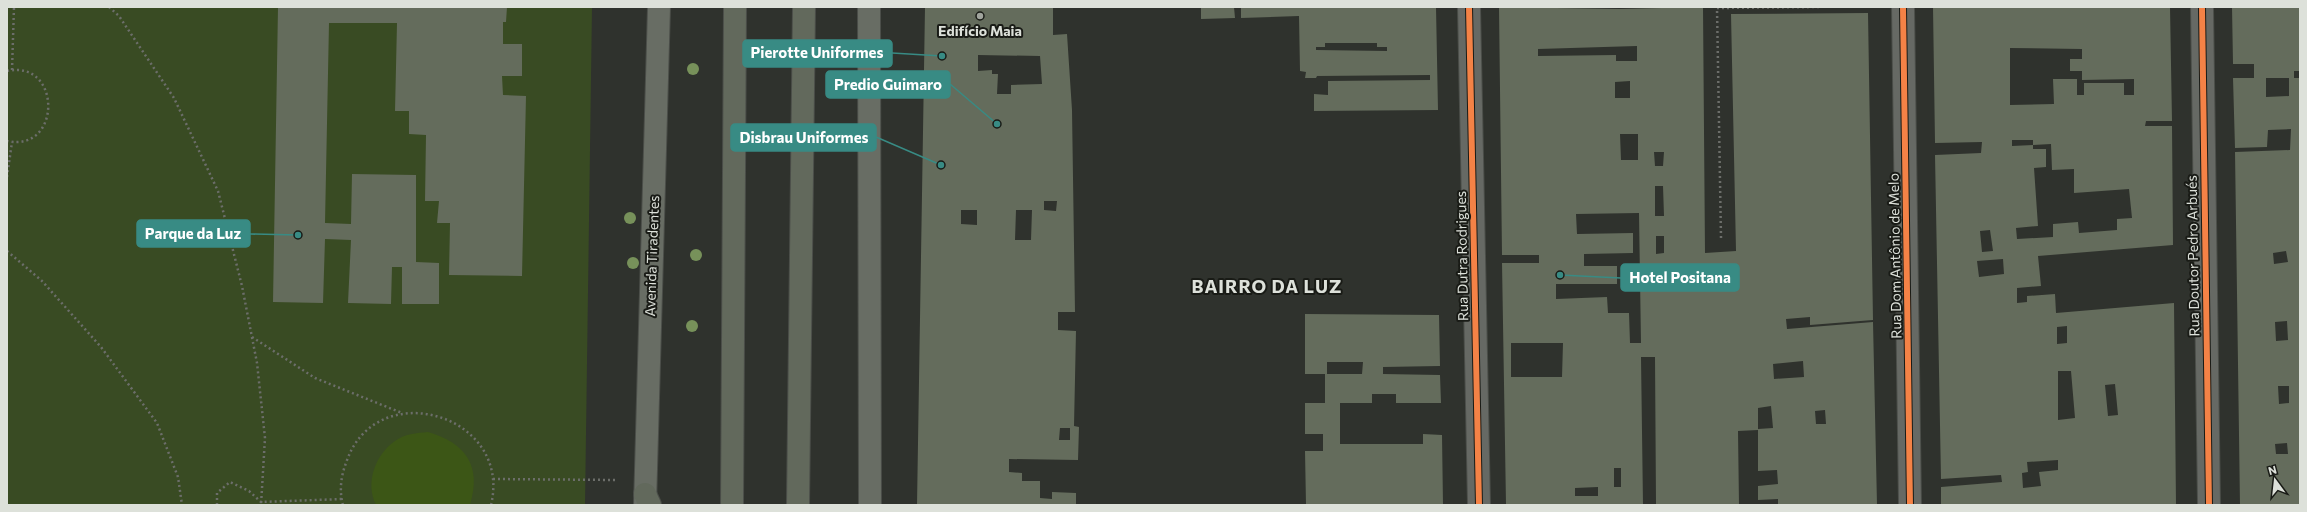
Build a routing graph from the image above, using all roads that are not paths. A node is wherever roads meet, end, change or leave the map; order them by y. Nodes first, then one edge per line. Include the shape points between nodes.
1 (659, 7) edge
2 (734, 7) edge
3 (804, 7) edge
4 (869, 7) edge
5 (1469, 7) edge
6 (1903, 7) edge
7 (2202, 7) edge
8 (646, 496) edge
9 (732, 505) edge
10 (798, 505) edge
11 (870, 505) edge
12 (1479, 505) edge
13 (1910, 505) edge
14 (2209, 505) edge

1 - 8 main road, Avenida Tiradentes
2 - 9 highway
3 - 10 highway
4 - 11 main road
5 - 12 street, Rua Dutra Rodrigues
6 - 13 street, Rua Dom Antônio de Melo
7 - 14 street, Rua Doutor Pedro Arbués

